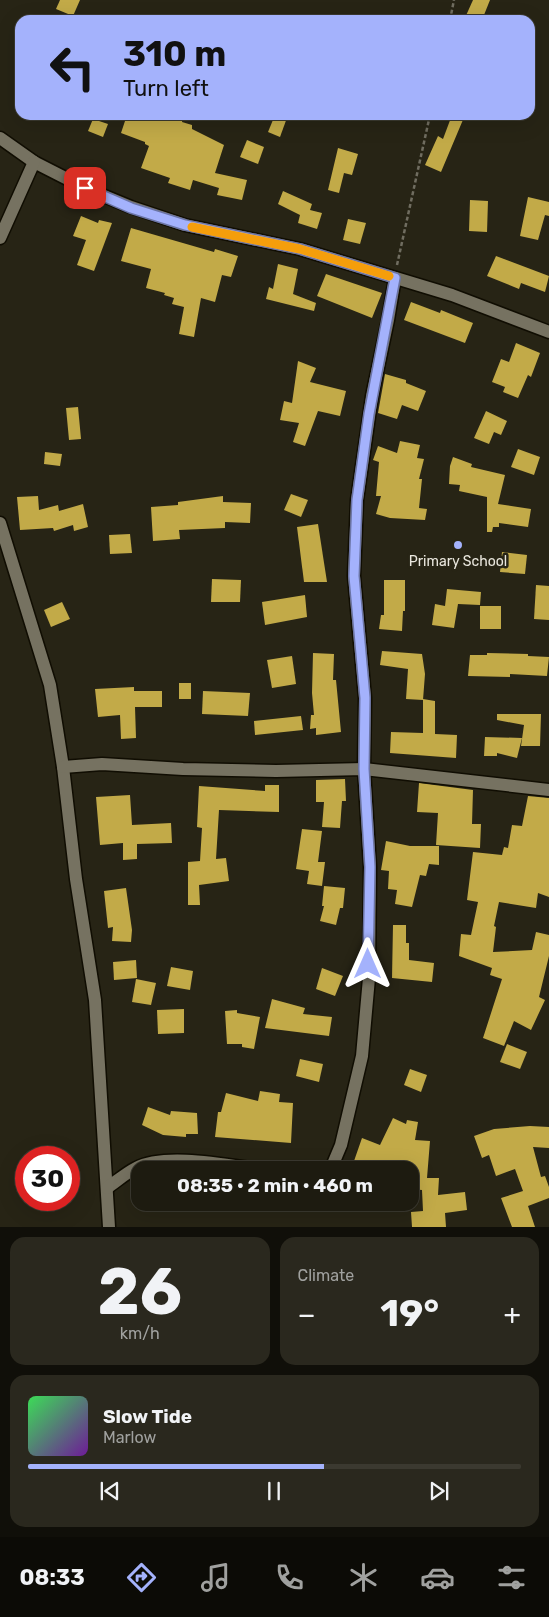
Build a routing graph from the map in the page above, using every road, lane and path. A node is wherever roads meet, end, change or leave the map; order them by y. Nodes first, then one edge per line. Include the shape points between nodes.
1 (454, 0) edge
2 (451, 15) edge
3 (429, 120) edge
4 (0, 138) edge
5 (34, 162) junction
6 (0, 238) edge
7 (395, 278) junction
8 (549, 332) edge
9 (0, 523) edge
10 (63, 767) junction
11 (364, 769) junction
12 (549, 790) edge
13 (334, 1161) edge
14 (131, 1172) edge
15 (107, 1188) junction
16 (109, 1227) edge

1 - 2 path
3 - 7 path
4 - 5 street
5 - 6 street
5 - 7 street via 131,208 185,225 300,249
7 - 8 street via 452,295
7 - 11 street via 372,396 357,500 354,576 365,698
9 - 10 street via 50,685
10 - 11 street via 102,764 192,770
10 - 15 street via 95,1000
11 - 12 street
11 - 13 street via 370,867 369,978 362,1056
14 - 15 street
15 - 16 street

